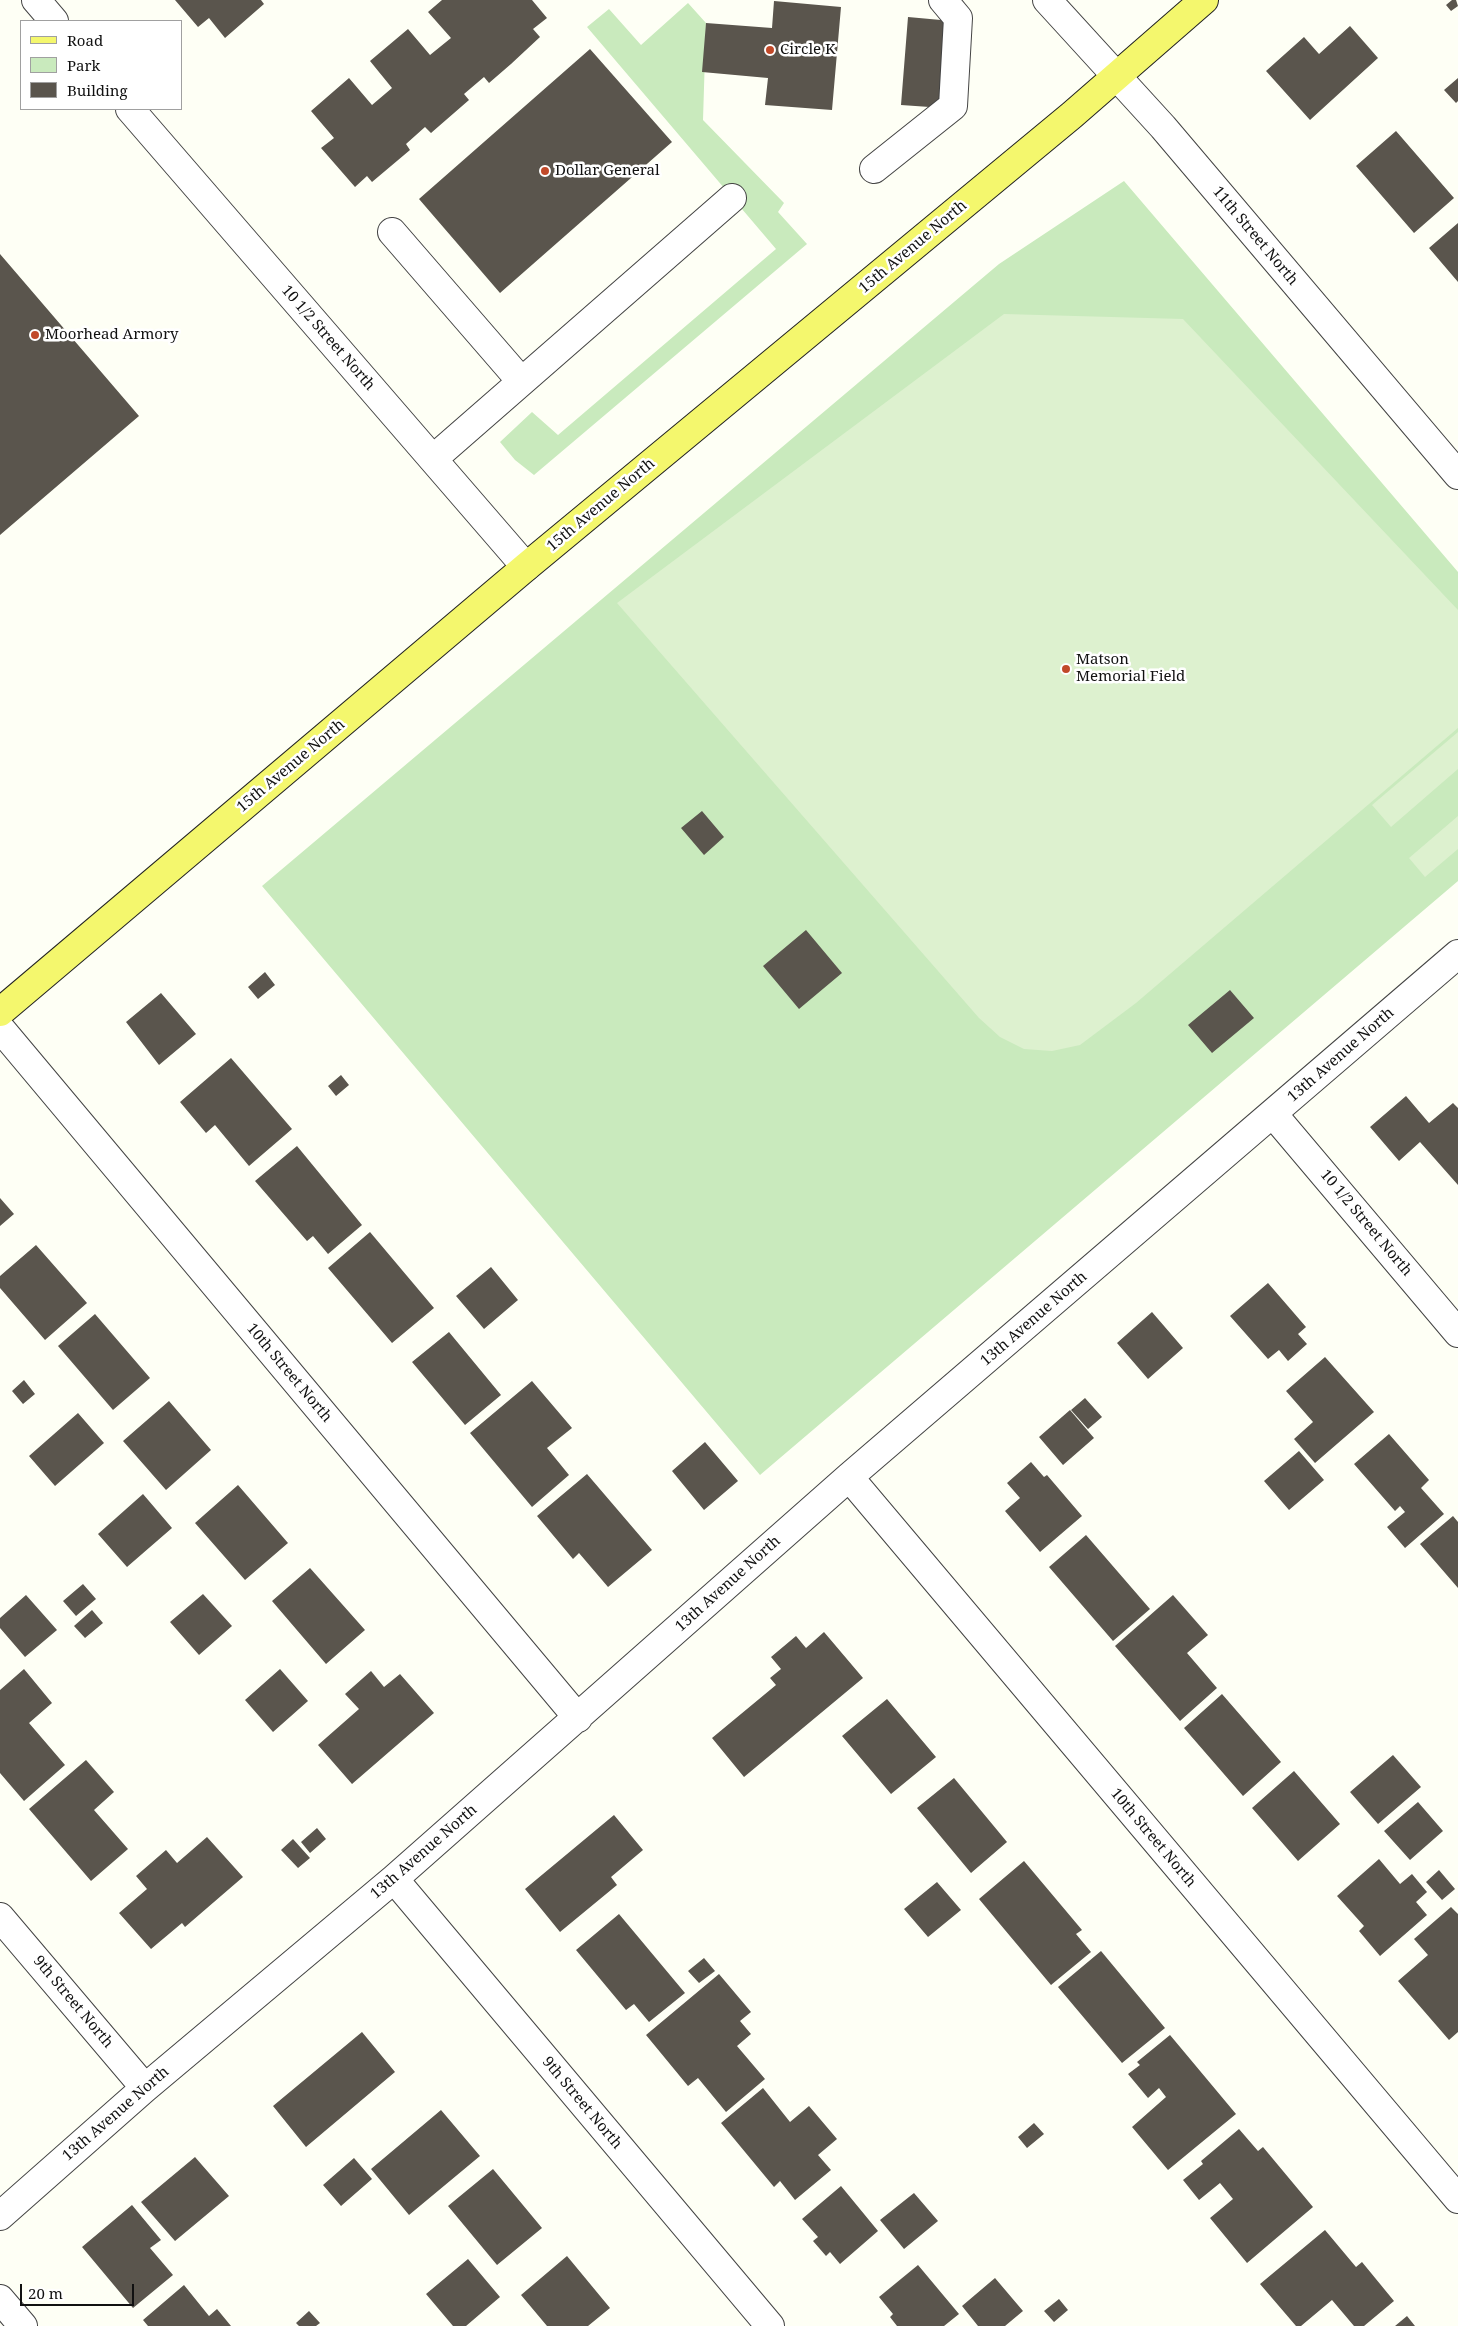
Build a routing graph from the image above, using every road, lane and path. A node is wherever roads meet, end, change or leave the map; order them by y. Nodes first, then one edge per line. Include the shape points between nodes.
1 (36, 0) edge
2 (943, 0) edge
3 (1047, 0) edge
4 (1204, 0) edge
5 (53, 20) edge
6 (1118, 76) junction
7 (131, 110) edge
8 (874, 169) dead end
9 (732, 198) dead end
10 (392, 232) dead end
11 (522, 381) junction
12 (433, 459) junction
13 (1458, 475) edge
14 (526, 567) junction
15 (1458, 954) edge
16 (0, 1012) edge
17 (0, 1028) edge
18 (1273, 1114) junction
19 (1458, 1333) edge
20 (849, 1477) junction
21 (578, 1718) junction
22 (394, 1879) junction
23 (0, 1917) edge
24 (145, 2088) junction
25 (1458, 2199) edge
26 (0, 2216) edge
27 (0, 2299) edge
28 (23, 2326) edge
29 (770, 2326) edge

1 - 5 street
2 - 8 street via 958,18 953,106
3 - 6 street, 11th Street North
4 - 6 main road, 15th Avenue North
6 - 13 street, 11th Street North
6 - 14 main road, 15th Avenue North
7 - 12 street, 10 1/2 Street North
9 - 11 street
10 - 11 street
11 - 12 street
12 - 14 street, 10 1/2 Street North
14 - 16 main road, 15th Avenue North
15 - 18 street, 13th Avenue North
17 - 21 street, 10th Street North
18 - 19 street, 10 1/2 Street North
18 - 20 street, 13th Avenue North
20 - 21 street, 13th Avenue North
20 - 25 street, 10th Street North
21 - 22 street, 13th Avenue North
22 - 24 street, 13th Avenue North
22 - 29 street, 9th Street North
23 - 24 street, 9th Street North
24 - 26 street, 13th Avenue North
27 - 28 street

